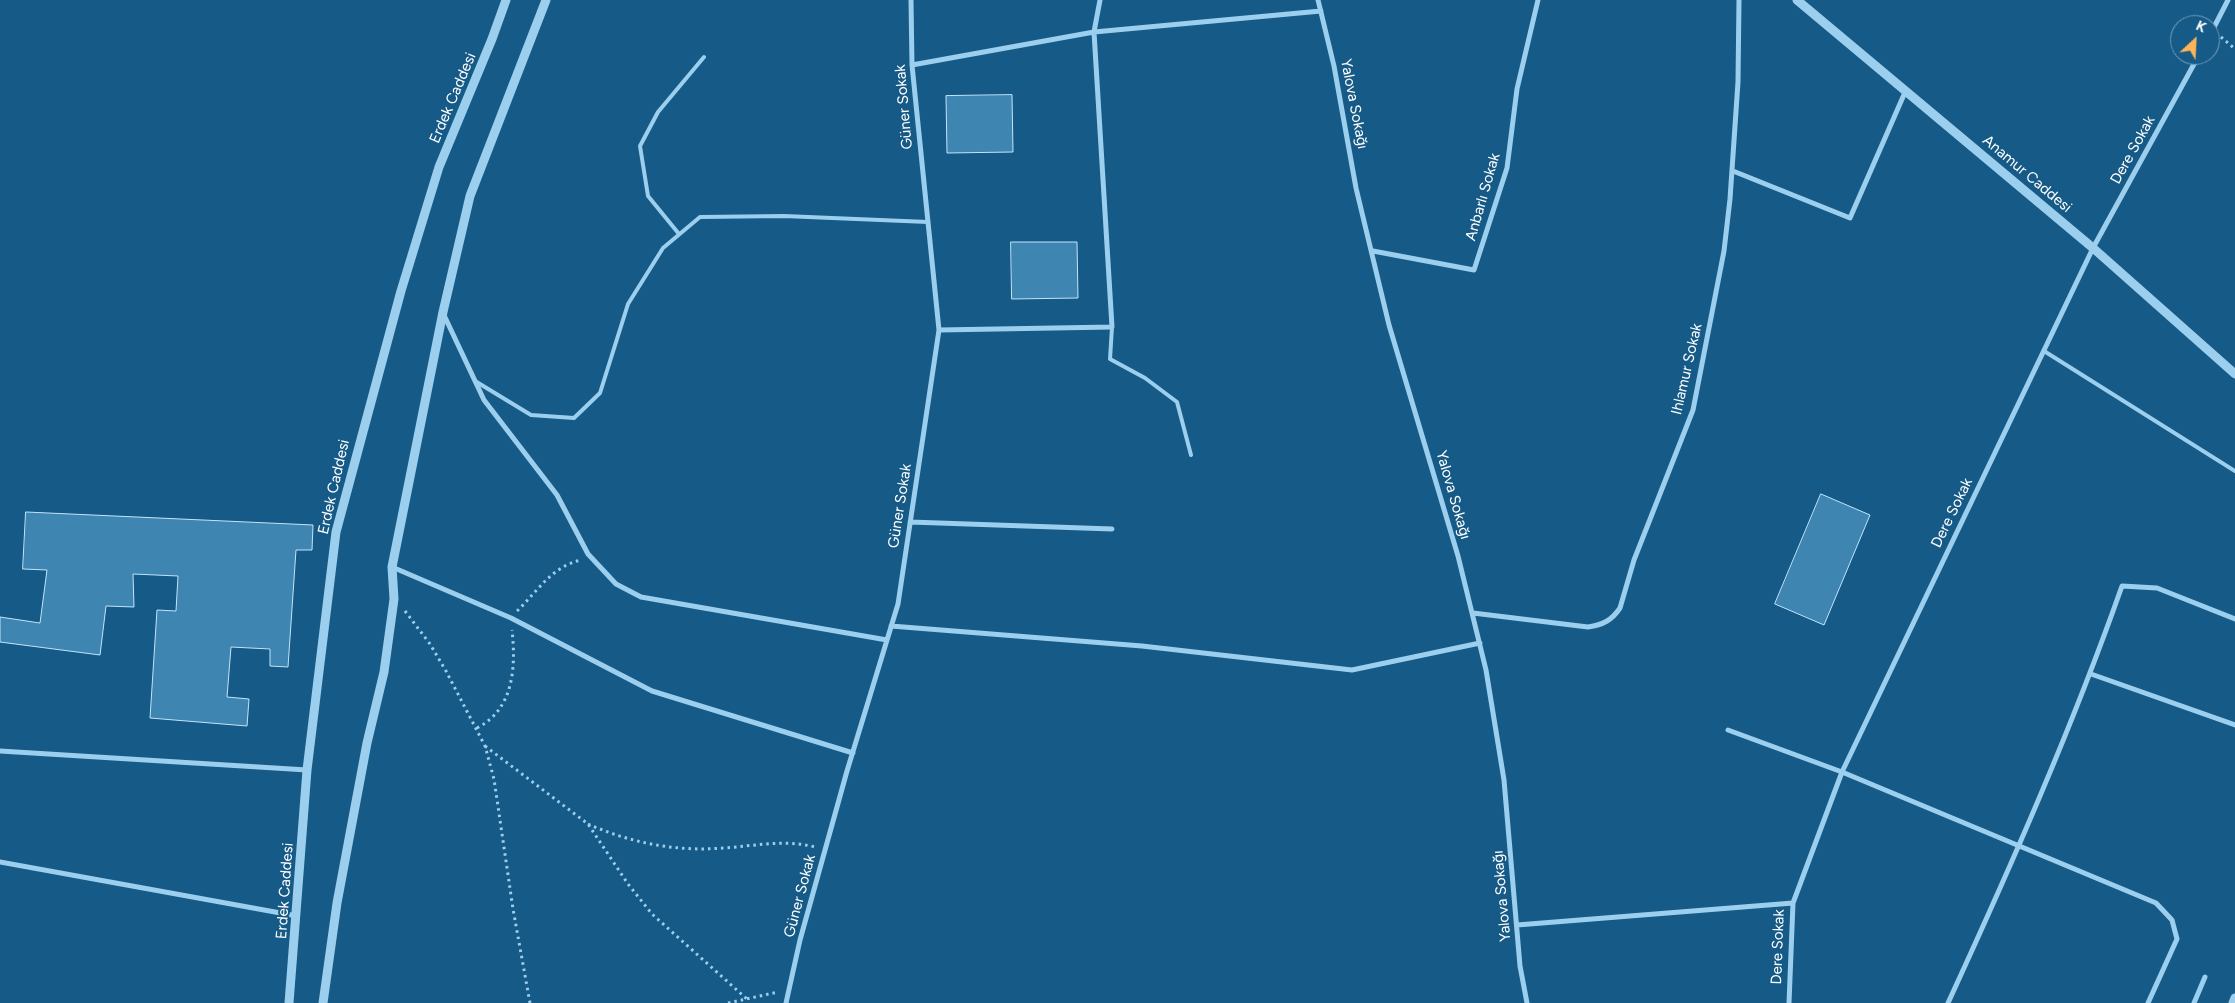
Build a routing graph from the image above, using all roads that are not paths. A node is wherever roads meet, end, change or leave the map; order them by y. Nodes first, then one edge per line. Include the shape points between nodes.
1 (506, 0) edge
2 (546, 0) edge
3 (911, 0) edge
4 (1100, 0) edge
5 (1318, 0) edge
6 (1538, 0) edge
7 (1739, 0) edge
8 (1797, 0) edge
9 (2228, 0) edge
10 (1321, 10) junction
11 (2220, 16) edge
12 (1094, 32) junction
13 (704, 57) dead end
14 (912, 65) junction
15 (2195, 65) edge
16 (1906, 90) junction
17 (1733, 171) junction
18 (928, 222) junction
19 (679, 234) junction
20 (2094, 248) junction
21 (1372, 251) junction
22 (443, 312) junction
23 (1112, 327) junction
24 (939, 330) junction
25 (2044, 351) junction
26 (2235, 374) edge
27 (473, 380) junction
28 (1191, 455) dead end
29 (2235, 471) edge
30 (910, 522) junction
31 (1112, 530) dead end
32 (392, 567) junction
33 (1474, 613) junction
34 (2235, 619) edge
35 (891, 626) junction
36 (887, 640) junction
37 (1480, 643) junction
38 (2091, 674) junction
39 (2235, 724) edge
40 (1728, 730) dead end
41 (0, 751) edge
42 (853, 753) junction
43 (307, 770) junction
44 (1842, 772) junction
45 (2020, 846) junction
46 (0, 862) edge
47 (1793, 903) junction
48 (298, 916) junction
49 (1517, 925) junction
50 (2206, 977) dead end
51 (2235, 998) edge
52 (290, 1003) edge
53 (322, 1003) edge
54 (786, 1003) edge
55 (1527, 1003) edge
56 (1789, 1003) edge
57 (1948, 1003) edge
58 (2148, 1003) edge
59 (2194, 1003) edge
60 (2233, 1003) edge

1 - 43 street, Erdek Caddesi via 438,167 336,532
2 - 22 street via 470,196
3 - 14 street, Güner Sokak
4 - 12 street
5 - 10 street, Yalova Sokağı
6 - 21 street, Anbarlı Sokak via 1517,89 1507,168 1474,270
7 - 17 street, Ihlamur Sokak
8 - 16 street, Anamur Caddesi
9 - 11 street
10 - 12 street
10 - 21 street, Yalova Sokağı via 1356,188
12 - 14 street
12 - 23 street
13 - 19 lane via 658,112 640,146 648,196
14 - 18 street, Güner Sokak
15 - 20 street, Dere Sokak
16 - 17 street via 1850,218
16 - 20 street, Anamur Caddesi
17 - 33 street, Ihlamur Sokak via 1724,251 1693,410 1634,560 1620,608 1604,624 1588,627
18 - 19 lane via 784,216 700,217
18 - 24 street, Güner Sokak
19 - 27 lane via 663,248 628,304 600,393 574,418 531,415
20 - 25 street, Dere Sokak
20 - 26 street, Anamur Caddesi
21 - 33 street, Yalova Sokağı via 1388,324
22 - 27 street
22 - 32 street
23 - 24 street
23 - 28 lane via 1110,359 1145,378 1177,402
24 - 30 street, Güner Sokak
25 - 29 lane
25 - 44 street, Dere Sokak
27 - 36 street via 496,417 557,496 591,558 616,584 641,597
30 - 31 street
30 - 35 street, Güner Sokak via 898,604
32 - 42 street via 511,618 652,691
32 - 53 street via 394,599 384,672 367,743 337,903
33 - 37 street, Yalova Sokağı
34 - 38 street via 2156,588 2122,586
35 - 36 street, Güner Sokak
35 - 37 street via 1142,646 1352,670
36 - 42 street, Güner Sokak
37 - 49 street, Yalova Sokağı via 1504,780
38 - 39 street
38 - 45 street
40 - 44 street
41 - 43 street
42 - 54 street, Güner Sokak
43 - 48 street, Erdek Caddesi
44 - 45 street
44 - 47 street, Dere Sokak
45 - 57 street
45 - 58 street via 2156,903 2167,913 2177,939
46 - 48 street
47 - 49 street
47 - 56 street, Dere Sokak
48 - 52 street, Erdek Caddesi
49 - 55 street, Yalova Sokağı
50 - 59 street
51 - 60 street

